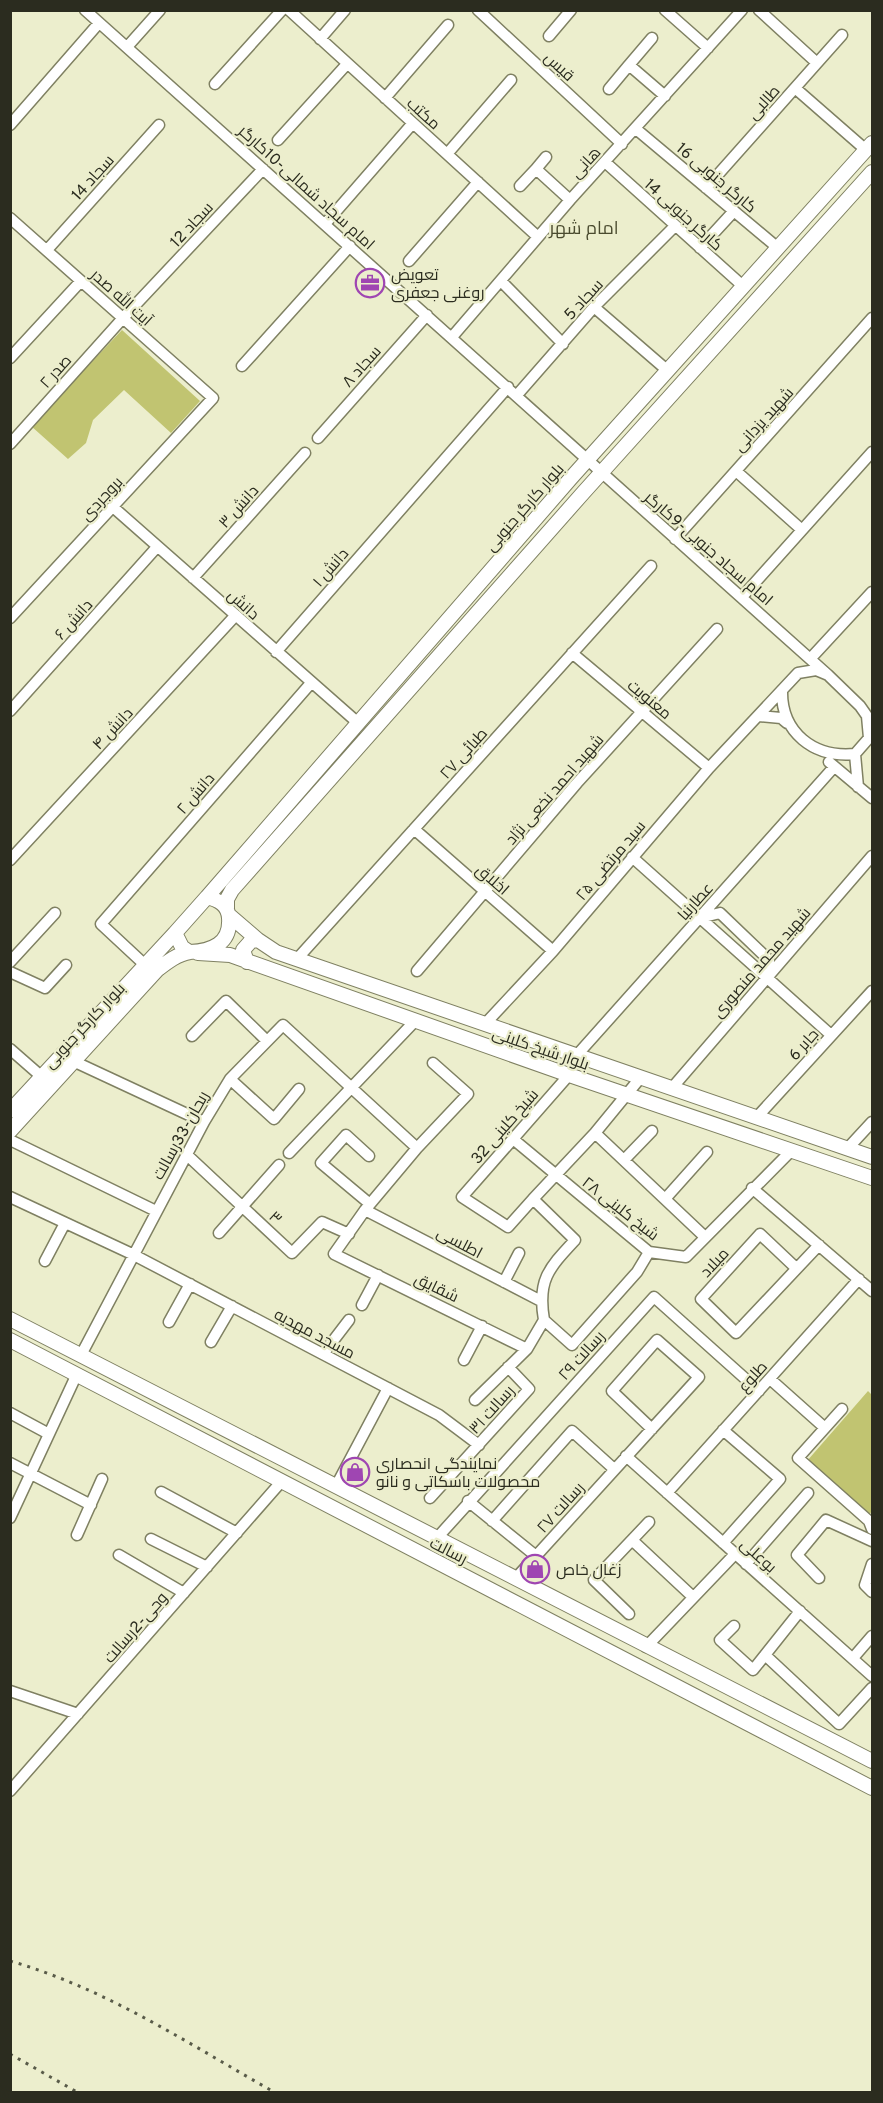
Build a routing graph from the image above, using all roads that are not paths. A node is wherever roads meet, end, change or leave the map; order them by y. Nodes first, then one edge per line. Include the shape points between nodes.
1 (85, 10) edge
2 (160, 10) edge
3 (282, 10) edge
4 (289, 10) edge
5 (345, 10) edge
6 (478, 10) edge
7 (571, 10) edge
8 (665, 10) edge
9 (742, 10) edge
10 (759, 10) edge
11 (99, 23) junction
12 (448, 24) dead end
13 (842, 35) dead end
14 (549, 36) dead end
15 (652, 38) dead end
16 (320, 39) junction
17 (127, 47) junction
18 (708, 48) junction
19 (817, 63) junction
20 (347, 64) junction
21 (629, 65) junction
22 (511, 80) dead end
23 (215, 84) dead end
24 (795, 88) junction
25 (609, 89) dead end
26 (665, 96) junction
27 (385, 98) junction
28 (413, 123) junction
29 (10, 125) edge
30 (159, 125) dead end
31 (636, 129) junction
32 (278, 140) dead end
33 (622, 144) junction
34 (869, 147) edge
35 (447, 154) junction
36 (546, 157) dead end
37 (605, 162) junction
38 (263, 169) junction
39 (536, 169) junction
40 (873, 172) edge
41 (478, 182) junction
42 (520, 186) dead end
43 (706, 188) junction
44 (570, 200) junction
45 (734, 212) junction
46 (10, 218) edge
47 (325, 224) junction
48 (675, 226) junction
49 (538, 237) junction
50 (350, 246) junction
51 (700, 248) junction
52 (778, 248) junction
53 (47, 250) junction
54 (409, 261) dead end
55 (81, 281) junction
56 (501, 281) junction
57 (744, 287) junction
58 (594, 308) junction
59 (427, 315) junction
60 (123, 318) junction
61 (872, 319) edge
62 (452, 337) junction
63 (563, 344) junction
64 (10, 358) edge
65 (242, 366) dead end
66 (668, 371) junction
67 (508, 387) junction
68 (517, 395) junction
69 (213, 398) joint
70 (318, 438) dead end
71 (10, 444) edge
72 (873, 452) edge
73 (305, 453) dead end
74 (587, 460) junction
75 (736, 471) junction
76 (602, 473) junction
77 (113, 507) junction
78 (802, 530) junction
79 (675, 539) junction
80 (157, 547) junction
81 (651, 566) dead end
82 (193, 578) junction
83 (873, 592) edge
84 (742, 597) junction
85 (235, 616) junction
86 (10, 618) edge
87 (717, 629) dead end
88 (796, 646) junction
89 (276, 652) junction
90 (572, 653) junction
91 (811, 658) junction
92 (798, 673) junction
93 (828, 675) junction
94 (311, 683) junction
95 (782, 690) junction
96 (860, 706) junction
97 (873, 709) edge
98 (10, 711) edge
99 (642, 712) junction
100 (758, 716) junction
101 (357, 722) junction
102 (787, 723) junction
103 (871, 736) edge
104 (819, 752) junction
105 (855, 754) junction
106 (834, 767) junction
107 (709, 768) junction
108 (858, 787) junction
109 (873, 798) edge
110 (414, 829) junction
111 (873, 856) edge
112 (632, 857) junction
113 (10, 860) edge
114 (486, 892) junction
115 (207, 897) junction
116 (228, 912) junction
117 (55, 913) dead end
118 (700, 918) junction
119 (175, 933) junction
120 (258, 940) junction
121 (553, 951) junction
122 (194, 953) junction
123 (297, 959) junction
124 (10, 962) edge
125 (247, 962) junction
126 (66, 964) dead end
127 (144, 964) junction
128 (417, 971) dead end
129 (10, 972) edge
130 (768, 978) junction
131 (873, 991) edge
132 (415, 1021) junction
133 (486, 1024) junction
134 (831, 1035) junction
135 (192, 1036) dead end
136 (267, 1041) junction
137 (10, 1049) edge
138 (577, 1055) junction
139 (73, 1061) junction
140 (433, 1063) dead end
141 (569, 1075) junction
142 (42, 1077) junction
143 (641, 1077) junction
144 (230, 1078) junction
145 (351, 1087) junction
146 (672, 1088) junction
147 (299, 1089) dead end
148 (628, 1094) junction
149 (10, 1111) edge
150 (757, 1117) junction
151 (204, 1122) junction
152 (873, 1122) edge
153 (10, 1131) edge
154 (652, 1131) dead end
155 (595, 1133) junction
156 (513, 1139) junction
157 (10, 1140) edge
158 (417, 1148) junction
159 (848, 1148) junction
160 (792, 1150) junction
161 (707, 1152) dead end
162 (289, 1153) dead end
163 (186, 1154) junction
164 (369, 1156) dead end
165 (873, 1157) edge
166 (624, 1160) junction
167 (279, 1165) dead end
168 (555, 1175) junction
169 (873, 1178) edge
170 (752, 1188) junction
171 (10, 1197) edge
172 (665, 1199) junction
173 (533, 1200) junction
174 (243, 1207) junction
175 (367, 1207) junction
176 (156, 1210) junction
177 (65, 1223) junction
178 (219, 1233) dead end
179 (349, 1234) junction
180 (705, 1237) junction
181 (819, 1245) junction
182 (649, 1252) junction
183 (519, 1253) dead end
184 (132, 1254) junction
185 (45, 1261) dead end
186 (796, 1268) junction
187 (378, 1275) junction
188 (859, 1280) junction
189 (504, 1282) junction
190 (190, 1284) junction
191 (873, 1291) edge
192 (541, 1301) junction
193 (362, 1305) dead end
194 (232, 1306) junction
195 (10, 1319) edge
196 (349, 1320) dead end
197 (544, 1320) junction
198 (169, 1322) dead end
199 (482, 1326) junction
200 (10, 1340) edge
201 (211, 1342) dead end
202 (527, 1348) junction
203 (323, 1354) junction
204 (81, 1355) junction
205 (464, 1360) dead end
206 (508, 1367) junction
207 (76, 1376) junction
208 (770, 1379) junction
209 (388, 1388) junction
210 (759, 1391) junction
211 (475, 1400) dead end
212 (842, 1409) dead end
213 (10, 1413) edge
214 (825, 1428) junction
215 (652, 1429) junction
216 (723, 1430) junction
217 (49, 1434) junction
218 (479, 1445) junction
219 (626, 1456) junction
220 (10, 1463) edge
221 (614, 1469) junction
222 (31, 1474) junction
223 (102, 1479) dead end
224 (281, 1482) junction
225 (336, 1486) junction
226 (161, 1492) dead end
227 (667, 1493) junction
228 (808, 1493) dead end
229 (430, 1498) dead end
230 (468, 1501) junction
231 (91, 1505) junction
232 (10, 1518) edge
233 (492, 1521) junction
234 (649, 1522) dead end
235 (873, 1529) edge
236 (237, 1533) junction
237 (77, 1535) dead end
238 (437, 1538) junction
239 (151, 1539) dead end
240 (632, 1540) junction
241 (873, 1541) edge
242 (723, 1543) junction
243 (735, 1554) junction
244 (119, 1555) dead end
245 (536, 1556) junction
246 (746, 1564) junction
247 (873, 1564) edge
248 (207, 1567) junction
249 (516, 1578) junction
250 (819, 1578) dead end
251 (873, 1592) edge
252 (184, 1593) junction
253 (693, 1598) junction
254 (800, 1611) junction
255 (629, 1614) dead end
256 (734, 1626) dead end
257 (873, 1636) edge
258 (646, 1647) junction
259 (765, 1655) junction
260 (853, 1658) junction
261 (636, 1665) junction
262 (873, 1676) edge
263 (873, 1688) edge
264 (10, 1691) edge
265 (78, 1714) junction
266 (873, 1761) edge
267 (15, 1779) edge
268 (873, 1788) edge
269 (10, 1791) edge

1 - 11 street, امام سجاد شمالی-10کارگر
2 - 17 street
3 - 23 street
4 - 16 street, مکتب
5 - 16 street
6 - 33 street, قیس
7 - 14 street
8 - 18 street
9 - 18 street, هانی
10 - 19 street
11 - 17 street, امام سجاد شمالی-10کارگر
11 - 29 street
12 - 27 street
13 - 19 street, طالبی
15 - 21 street
16 - 20 street, مکتب
17 - 38 street, امام سجاد شمالی-10کارگر
18 - 26 street, هانی
19 - 24 street, طالبی
20 - 27 street, مکتب
20 - 32 street
21 - 25 street
21 - 26 street
22 - 35 street
24 - 34 street
24 - 43 street, طالبی
26 - 31 street, هانی
27 - 28 street, مکتب
28 - 35 street, مکتب
28 - 47 street
30 - 53 street, سجاد 14
31 - 33 street, هانی
31 - 43 street, کارگر جنوبی 16
33 - 37 street, هانی
34 - 52 main road, بلوار کارگر جنوبی
35 - 41 street, مکتب
36 - 39 street
37 - 44 street, هانی
37 - 48 street, کارگر جنوبی 14
38 - 47 street, امام سجاد شمالی-10کارگر
38 - 60 street, سجاد 12
39 - 42 street
39 - 44 street
40 - 76 main road
41 - 49 street, مکتب
41 - 54 street
43 - 45 street, کارگر جنوبی 16
44 - 49 street, هانی
45 - 51 street
45 - 52 street, کارگر جنوبی 16
46 - 53 street, آیت الله صدر
47 - 50 street, امام سجاد شمالی-10کارگر
48 - 51 street, کارگر جنوبی 14
48 - 58 street, سجاد 5
49 - 56 street, هانی
50 - 59 street, امام سجاد شمالی-10کارگر
50 - 65 street
51 - 57 street, کارگر جنوبی 14
52 - 57 main road, بلوار کارگر جنوبی
53 - 55 street, آیت الله صدر
55 - 60 street, آیت الله صدر
55 - 64 street
56 - 62 street, هانی
56 - 63 street
57 - 66 main road, بلوار کارگر جنوبی
58 - 63 street, سجاد 5
58 - 66 street
59 - 62 street, امام سجاد شمالی-10کارگر
59 - 70 street, سجاد ۸
60 - 69 street, آیت الله صدر
60 - 71 street, صدر ۲
61 - 75 street, شهید یزدانی
62 - 67 street, امام سجاد شمالی-10کارگر
63 - 68 street, سجاد 5
66 - 74 main road, بلوار کارگر جنوبی
67 - 68 street, امام سجاد شمالی-10کارگر
67 - 89 street, دانش ۱
68 - 74 street, امام سجاد شمالی-10کارگر
69 - 77 street, بروجردی
72 - 78 street
73 - 82 street, دانش ۳
74 - 76 street, امام سجاد جنوبی-9کارگر
74 - 101 main road, بلوار کارگر جنوبی
75 - 78 street
75 - 79 street, شهید یزدانی
76 - 79 street, امام سجاد جنوبی-9کارگر
76 - 116 main road via 232,890 227,899
77 - 80 street, دانش
77 - 86 street, بروجردی
78 - 84 street
79 - 84 street, امام سجاد جنوبی-9کارگر
80 - 82 street, دانش
80 - 98 street, دانش ۶
81 - 90 street, طبائی ۲۷
82 - 85 street, دانش
83 - 91 street
84 - 88 street, امام سجاد جنوبی-9کارگر
85 - 89 street, دانش
85 - 113 street, دانش ۴
87 - 99 street, شهید احمد نخعی نژاد
88 - 91 street, امام سجاد جنوبی-9کارگر
88 - 92 street via 800,655
89 - 94 street, دانش
90 - 99 street, معنویت
90 - 110 street, طبائی ۲۷
91 - 93 street, امام سجاد جنوبی-9کارگر
92 - 93 street via 816,670
92 - 95 street
93 - 96 street
94 - 101 street, دانش
94 - 127 street, دانش ۲ via 101,924
95 - 100 street, ۲۵ سید مرتضی
95 - 102 street
96 - 97 street
96 - 103 street via 867,716
99 - 107 street, معنویت
99 - 114 street, شهید احمد نخعی نژاد
100 - 102 street via 781,718
100 - 107 street, ۲۵ سید مرتضی
101 - 115 main road, بلوار کارگر جنوبی
102 - 104 street
103 - 105 street
104 - 105 street
104 - 106 street
105 - 108 street
106 - 108 street
106 - 118 street, عطارنیا
107 - 112 street, ۲۵ سید مرتضی
108 - 109 street
110 - 114 street, اخلاق
110 - 123 street, طبائی ۲۷
111 - 130 street, شهید محمد منصوری
112 - 118 street
112 - 121 street, ۲۵ سید مرتضی
114 - 121 street, اخلاق
114 - 128 street, شهید احمد نخعی نژاد
115 - 116 main road
115 - 119 main road
116 - 120 main road, بلوار شیخ کلینی
116 - 122 main road via 227,933 222,941 207,951
117 - 124 street
118 - 130 street
118 - 130 street via 720,913 769,960
118 - 138 street, عطارنیا
119 - 122 main road via 182,947
119 - 127 main road, بلوار کارگر جنوبی
120 - 123 main road, بلوار شیخ کلینی
120 - 125 main road via 251,941 243,950
121 - 133 street, ۲۵ سید مرتضی
122 - 125 main road, بلوار شیخ کلینی via 230,955
122 - 139 main road, بلوار کارگر جنوبی via 170,959 157,970
123 - 133 main road, بلوار شیخ کلینی
125 - 132 main road, بلوار شیخ کلینی
126 - 129 street via 45,988
127 - 142 main road, بلوار کارگر جنوبی
130 - 134 street
130 - 146 street, شهید محمد منصوری
131 - 134 street, جابر 6
132 - 141 main road, بلوار شیخ کلینی
132 - 145 street
133 - 138 main road, بلوار شیخ کلینی
134 - 150 street, جابر 6
135 - 136 street via 226,1001
136 - 144 street, ریحان-33رسالت
136 - 145 street, ریحان-33رسالت via 283,1025
137 - 142 street
138 - 143 main road, بلوار شیخ کلینی
139 - 151 street
139 - 153 main road, بلوار کارگر جنوبی
140 - 158 street via 468,1094
141 - 148 main road, بلوار شیخ کلینی
141 - 156 street, شیخ کلینی 32
142 - 149 main road, بلوار کارگر جنوبی
143 - 146 main road, بلوار شیخ کلینی
143 - 148 street
144 - 147 street via 274,1119
144 - 151 street, ریحان-33رسالت
145 - 158 street
145 - 162 street
146 - 150 main road, بلوار شیخ کلینی
148 - 155 street
148 - 160 main road, بلوار شیخ کلینی
150 - 159 main road, بلوار شیخ کلینی
151 - 163 street, ریحان-33رسالت
152 - 159 street
154 - 166 street
155 - 166 street
155 - 168 street
156 - 168 street, شیخ کلینی ۲۸
156 - 173 street, شیخ کلینی 32 via 462,1197 508,1227
157 - 176 street
158 - 175 street
159 - 165 main road, بلوار شیخ کلینی
160 - 169 main road, بلوار شیخ کلینی
160 - 170 street, شیخ کلینی ۲۸
161 - 172 street
163 - 174 street, ۳
163 - 176 street, ریحان-33رسالت
164 - 175 street, اطلسی via 346,1135 321,1163
166 - 172 street
167 - 174 street
168 - 173 street
168 - 182 street, شیخ کلینی ۲۸
170 - 180 street, شیخ کلینی ۲۸
170 - 181 street
171 - 177 street, مسجد مهدیه
172 - 180 street
173 - 192 street via 574,1240 549,1268
174 - 178 street
174 - 179 street, ۳ via 292,1253 322,1222
175 - 179 street
175 - 189 street, اطلسی
176 - 184 street, ریحان-33رسالت
177 - 184 street, مسجد مهدیه
177 - 185 street
179 - 187 street, شقایق via 334,1254
180 - 182 street, شیخ کلینی ۲۸ via 686,1257
181 - 186 street, میلاد
181 - 188 street
182 - 197 street via 637,1272 572,1345
183 - 189 street
184 - 190 street, مسجد مهدیه
184 - 204 street, ریحان-33رسالت
186 - 186 street, میلاد via 736,1333 701,1299 760,1234
187 - 193 street
187 - 199 street, شقایق
188 - 191 street
188 - 208 street, طلوع
189 - 192 street, اطلسی
190 - 194 street, مسجد مهدیه
190 - 198 street
192 - 197 street
194 - 201 street
194 - 203 street, مسجد مهدیه
195 - 204 main road, رسالت
196 - 203 street
197 - 202 street
199 - 202 street, شقایق
199 - 205 street
200 - 207 main road, رسالت
202 - 206 street
203 - 209 street, مسجد مهدیه
204 - 225 main road, رسالت
206 - 211 street
206 - 218 street, رسالت ۳۱ via 529,1389
207 - 217 street
207 - 224 main road, رسالت
208 - 210 street, طلوع
208 - 214 street
209 - 218 street, مسجد مهدیه via 439,1415
209 - 225 street
210 - 216 street, طلوع
210 - 230 street, رسالت ۲۹ via 654,1297
212 - 214 street
213 - 217 street
214 - 235 street via 798,1458 869,1521
215 - 215 street, رسالت ۲۷ via 699,1377 657,1340 612,1391
215 - 219 street, رسالت ۲۷
216 - 227 street, طلوع
216 - 242 street via 780,1479
217 - 222 street
218 - 229 street, رسالت ۳۱
219 - 221 street, رسالت ۲۷
219 - 227 street, بوعلی
220 - 222 street
221 - 233 street via 572,1431
221 - 245 street, رسالت ۲۷
222 - 231 street
222 - 232 street
223 - 231 street
224 - 236 street, وحی-2رسالت
224 - 261 main road, رسالت
225 - 238 main road, رسالت
226 - 236 street
227 - 242 street, بوعلی
228 - 246 street
230 - 233 street
230 - 238 street, رسالت ۲۹
231 - 237 street
233 - 245 street
234 - 240 street
236 - 248 street, وحی-2رسالت
238 - 249 main road, رسالت
239 - 248 street
240 - 253 street
240 - 255 street via 594,1580
241 - 250 street via 826,1520 797,1555
242 - 243 street, بوعلی
243 - 246 street, بوعلی
243 - 253 street
244 - 252 street
245 - 249 street, رسالت ۲۷
246 - 254 street, بوعلی
247 - 251 street via 865,1585
248 - 252 street, وحی-2رسالت
249 - 258 main road, رسالت
252 - 265 street, وحی-2رسالت
253 - 258 street
254 - 259 street
254 - 260 street, بوعلی
256 - 259 street via 720,1640 753,1670
257 - 260 street
258 - 261 main road
258 - 266 main road, رسالت
259 - 263 street via 839,1724
260 - 262 street, بوعلی
261 - 268 main road, رسالت
264 - 265 street
265 - 267 street, وحی-2رسالت
267 - 269 street, وحی-2رسالت

